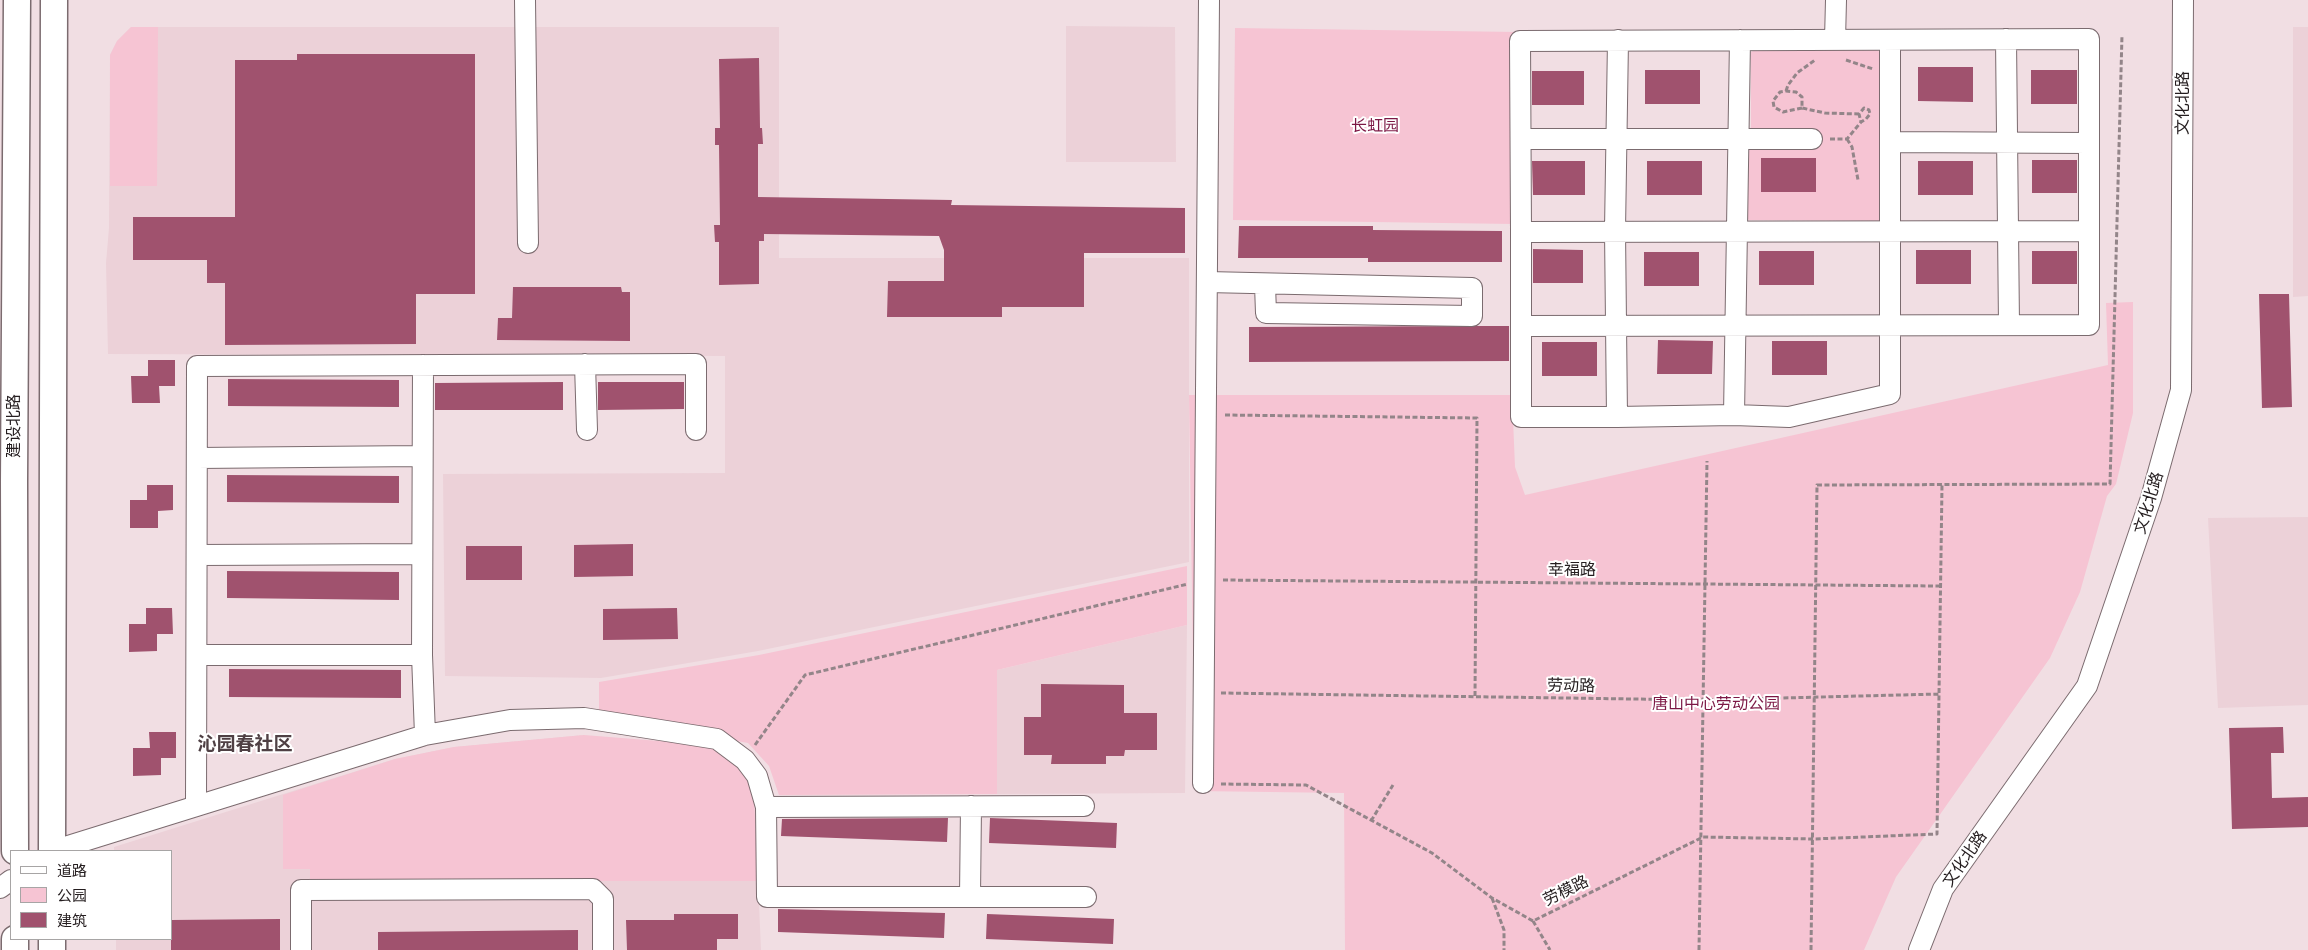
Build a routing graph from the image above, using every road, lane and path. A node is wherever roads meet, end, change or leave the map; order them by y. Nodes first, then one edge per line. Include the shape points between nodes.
1 (17, 0) edge
2 (54, 0) edge
3 (525, 0) edge
4 (1210, 0) edge
5 (1836, 0) edge
6 (2183, 0) edge
7 (2122, 35) dead end
8 (2006, 39) junction
9 (1618, 40) junction
10 (1740, 40) junction
11 (1890, 40) junction
12 (1838, 49) junction
13 (1820, 59) dead end
14 (1878, 71) dead end
15 (1786, 91) junction
16 (1802, 108) junction
17 (1859, 114) junction
18 (1860, 122) junction
19 (1737, 138) junction
20 (1521, 139) junction
21 (1618, 139) junction
22 (1812, 139) joint
23 (1847, 139) junction
24 (1890, 142) junction
25 (2007, 142) junction
26 (2089, 143) junction
27 (1858, 180) dead end
28 (1616, 230) junction
29 (1736, 231) junction
30 (1890, 231) junction
31 (2008, 231) junction
32 (2089, 231) junction
33 (1521, 232) junction
34 (528, 243) dead end
35 (1207, 282) junction
36 (1265, 285) junction
37 (1617, 325) junction
38 (1735, 325) junction
39 (1890, 325) junction
40 (2009, 325) junction
41 (1521, 326) junction
42 (585, 364) junction
43 (423, 365) junction
44 (1219, 415) dead end
45 (1734, 415) junction
46 (1617, 416) junction
47 (587, 430) dead end
48 (696, 430) dead end
49 (422, 456) junction
50 (197, 458) junction
51 (1708, 461) dead end
52 (7, 481) edge
53 (1942, 485) junction
54 (422, 554) junction
55 (197, 555) junction
56 (1204, 580) junction
57 (1476, 582) junction
58 (1705, 584) junction
59 (1816, 584) junction
60 (1940, 586) junction
61 (422, 654) junction
62 (197, 655) junction
63 (1203, 693) junction
64 (1939, 694) junction
65 (1475, 697) junction
66 (1814, 697) junction
67 (1703, 700) junction
68 (425, 735) junction
69 (745, 760) junction
70 (1203, 783) joint
71 (1394, 785) dead end
72 (196, 805) junction
73 (971, 806) junction
74 (1084, 806) dead end
75 (766, 807) junction
76 (1371, 820) junction
77 (1701, 838) junction
78 (1813, 839) junction
79 (15, 850) edge
80 (52, 850) edge
81 (55, 850) edge
82 (970, 896) junction
83 (1086, 897) dead end
84 (1492, 898) junction
85 (1533, 921) junction
86 (301, 950) edge
87 (603, 950) edge
88 (1504, 950) edge
89 (1550, 950) edge
90 (1699, 950) edge
91 (1811, 950) edge
92 (1919, 950) edge

1 - 52 main road, 建设北路
2 - 80 main road
3 - 34 street
4 - 35 street
5 - 12 street
6 - 92 street, 文化北路 via 2181,390 2151,498 2087,686 1943,889
7 - 53 path via 2110,484
8 - 11 street
8 - 25 street
8 - 26 street via 2089,39
9 - 10 street
9 - 20 street via 1520,41
9 - 21 street
10 - 12 street
10 - 19 street
11 - 12 street
11 - 24 street
12 - 14 path
13 - 15 path via 1797,73
15 - 16 path via 1796,92 1802,97
15 - 16 path via 1774,98 1774,107 1783,112
16 - 17 path via 1825,113
17 - 18 path
17 - 18 path via 1864,108 1870,114
18 - 23 path
19 - 21 street
19 - 22 street
19 - 29 street
20 - 21 street
20 - 33 street
21 - 28 street
22 - 23 path
23 - 27 path via 1852,147
24 - 25 street
24 - 30 street
25 - 26 street
25 - 31 street
26 - 32 street
28 - 29 street
28 - 33 street
28 - 37 street
29 - 30 street
29 - 38 street
30 - 31 street
30 - 39 street
31 - 32 street
31 - 40 street
32 - 40 street via 2089,325
33 - 41 street
35 - 36 street
35 - 56 street
36 - 36 street via 1472,288 1472,316 1266,313
37 - 38 street
37 - 41 street
37 - 46 street
38 - 39 street
38 - 45 street
39 - 40 street
39 - 45 street via 1890,394 1789,417
41 - 46 street via 1521,417
42 - 43 street
42 - 47 street
42 - 48 street via 696,364
43 - 49 street
43 - 50 street via 197,366
44 - 57 path via 1477,418
45 - 46 street
49 - 50 street
49 - 54 street
50 - 55 street
51 - 58 path
52 - 79 main road, 建设北路
53 - 59 path via 1817,486
53 - 60 path
54 - 55 street
54 - 61 street
55 - 62 street
56 - 57 path, 幸福路
56 - 63 street
56 - 69 path, 幸福路 via 805,675
57 - 58 path, 幸福路
57 - 65 path
58 - 59 path, 幸福路
58 - 67 path
59 - 60 path, 幸福路
59 - 66 path
60 - 64 path
61 - 62 street
61 - 68 street
62 - 72 street
63 - 65 path, 劳动路
63 - 70 street
64 - 66 path, 劳动路
64 - 78 path, 劳模路 via 1937,834
65 - 67 path, 劳动路
66 - 67 path, 劳动路
66 - 78 path
67 - 77 path
68 - 69 street via 510,720 584,718 717,739
68 - 72 street
69 - 75 street via 757,776
70 - 76 path, 劳模路 via 1306,785
71 - 76 path
72 - 81 street
73 - 74 street
73 - 75 street
73 - 82 street
75 - 82 street via 767,897
76 - 84 path, 劳模路 via 1432,853
77 - 78 path, 劳模路
77 - 85 path, 劳模路
77 - 90 path
78 - 91 path
82 - 83 street
84 - 85 path, 劳模路
84 - 88 path via 1504,930
85 - 89 path
86 - 87 street via 301,890 593,888 603,899

